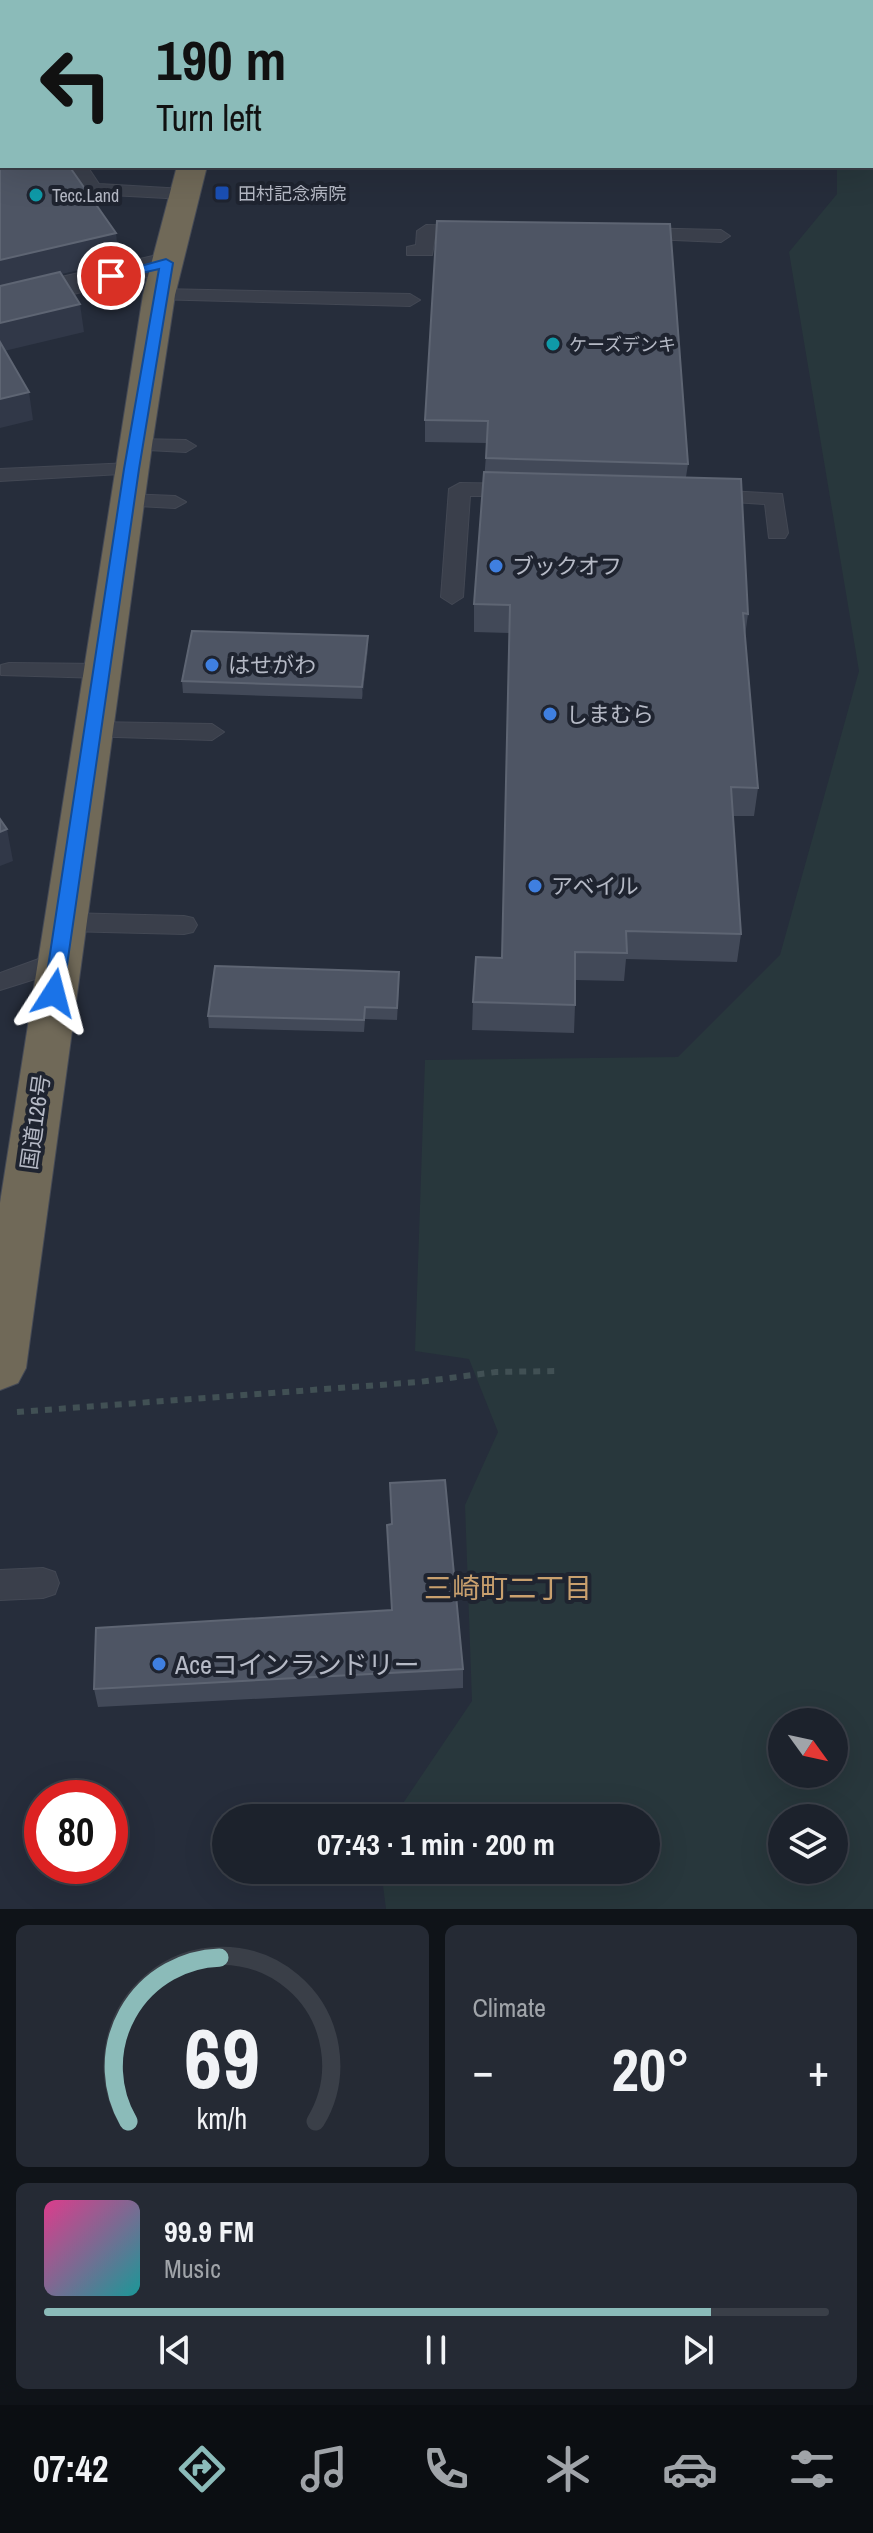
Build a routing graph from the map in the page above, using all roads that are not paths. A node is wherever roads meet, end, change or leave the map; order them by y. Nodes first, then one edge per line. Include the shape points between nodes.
1 (79, 168) edge
2 (188, 180) edge
3 (488, 232) edge
4 (613, 234) edge
5 (721, 236) dead end
6 (414, 251) dead end
7 (163, 279) junction
8 (410, 300) dead end
9 (0, 301) edge
10 (186, 446) dead end
11 (131, 471) junction
12 (0, 475) edge
13 (543, 491) edge
14 (682, 496) edge
15 (175, 502) dead end
16 (777, 533) dead end
17 (452, 597) dead end
18 (9, 670) dead end
19 (102, 671) junction
20 (93, 730) junction
21 (212, 732) dead end
22 (65, 922) junction
23 (184, 925) dead end
24 (58, 962) junction
25 (4, 982) dead end
26 (0, 1368) edge
27 (43, 1583) dead end
28 (0, 1585) edge

1 - 2 lane via 93,189
2 - 7 highway, 国道126号
3 - 6 lane via 426,231 425,251
4 - 5 lane
7 - 8 lane
7 - 9 street
7 - 11 highway, 国道126号
10 - 11 lane
11 - 12 lane
11 - 15 lane
11 - 19 highway, 国道126号
13 - 17 lane via 460,489
14 - 16 lane via 775,498
18 - 19 lane
19 - 20 highway, 国道126号
20 - 21 lane
20 - 22 highway, 国道126号
22 - 23 lane
22 - 24 highway, 国道126号
24 - 25 lane
24 - 26 highway, 国道126号
27 - 28 lane

